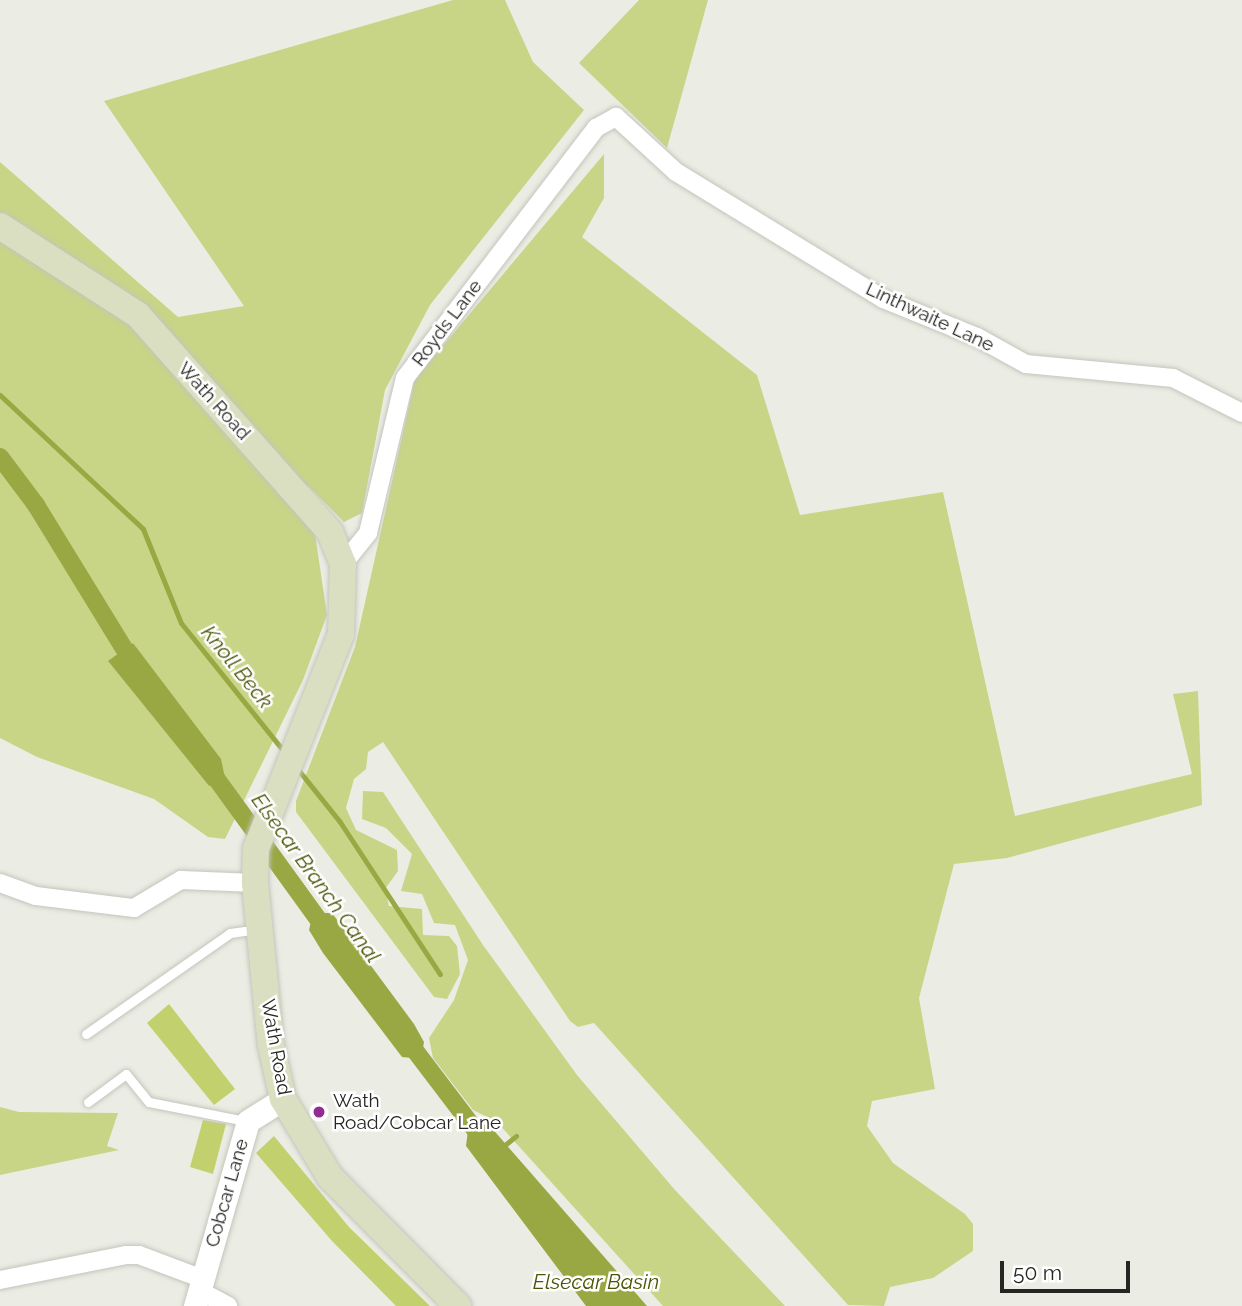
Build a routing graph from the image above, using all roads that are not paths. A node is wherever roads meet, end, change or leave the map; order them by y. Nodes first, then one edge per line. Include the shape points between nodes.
1 (616, 117) joint
2 (0, 226) edge
3 (1242, 413) edge
4 (343, 564) junction
5 (0, 883) edge
6 (255, 883) junction
7 (259, 928) junction
8 (86, 1034) dead end
9 (283, 1099) junction
10 (88, 1102) dead end
11 (248, 1121) junction
12 (0, 1280) edge
13 (199, 1292) edge
14 (228, 1306) edge
15 (458, 1306) edge

1 - 3 street, Linthwaite Lane via 676,172 883,299 976,337 1027,364 1173,378
1 - 4 street, Royds Lane via 596,128 405,378 368,533
2 - 4 main road, Wath Road via 138,315 330,532
4 - 6 main road, Wath Road via 341,634 256,849
5 - 6 street via 36,896 134,908 181,880
6 - 7 main road, Wath Road
7 - 8 lane via 230,933
7 - 9 main road, Wath Road via 271,1045
9 - 11 street, Cobcar Lane
9 - 15 main road, Wath Road via 330,1177
10 - 11 lane via 126,1074 149,1102
11 - 13 street, Cobcar Lane
12 - 13 street via 139,1255
13 - 14 street

